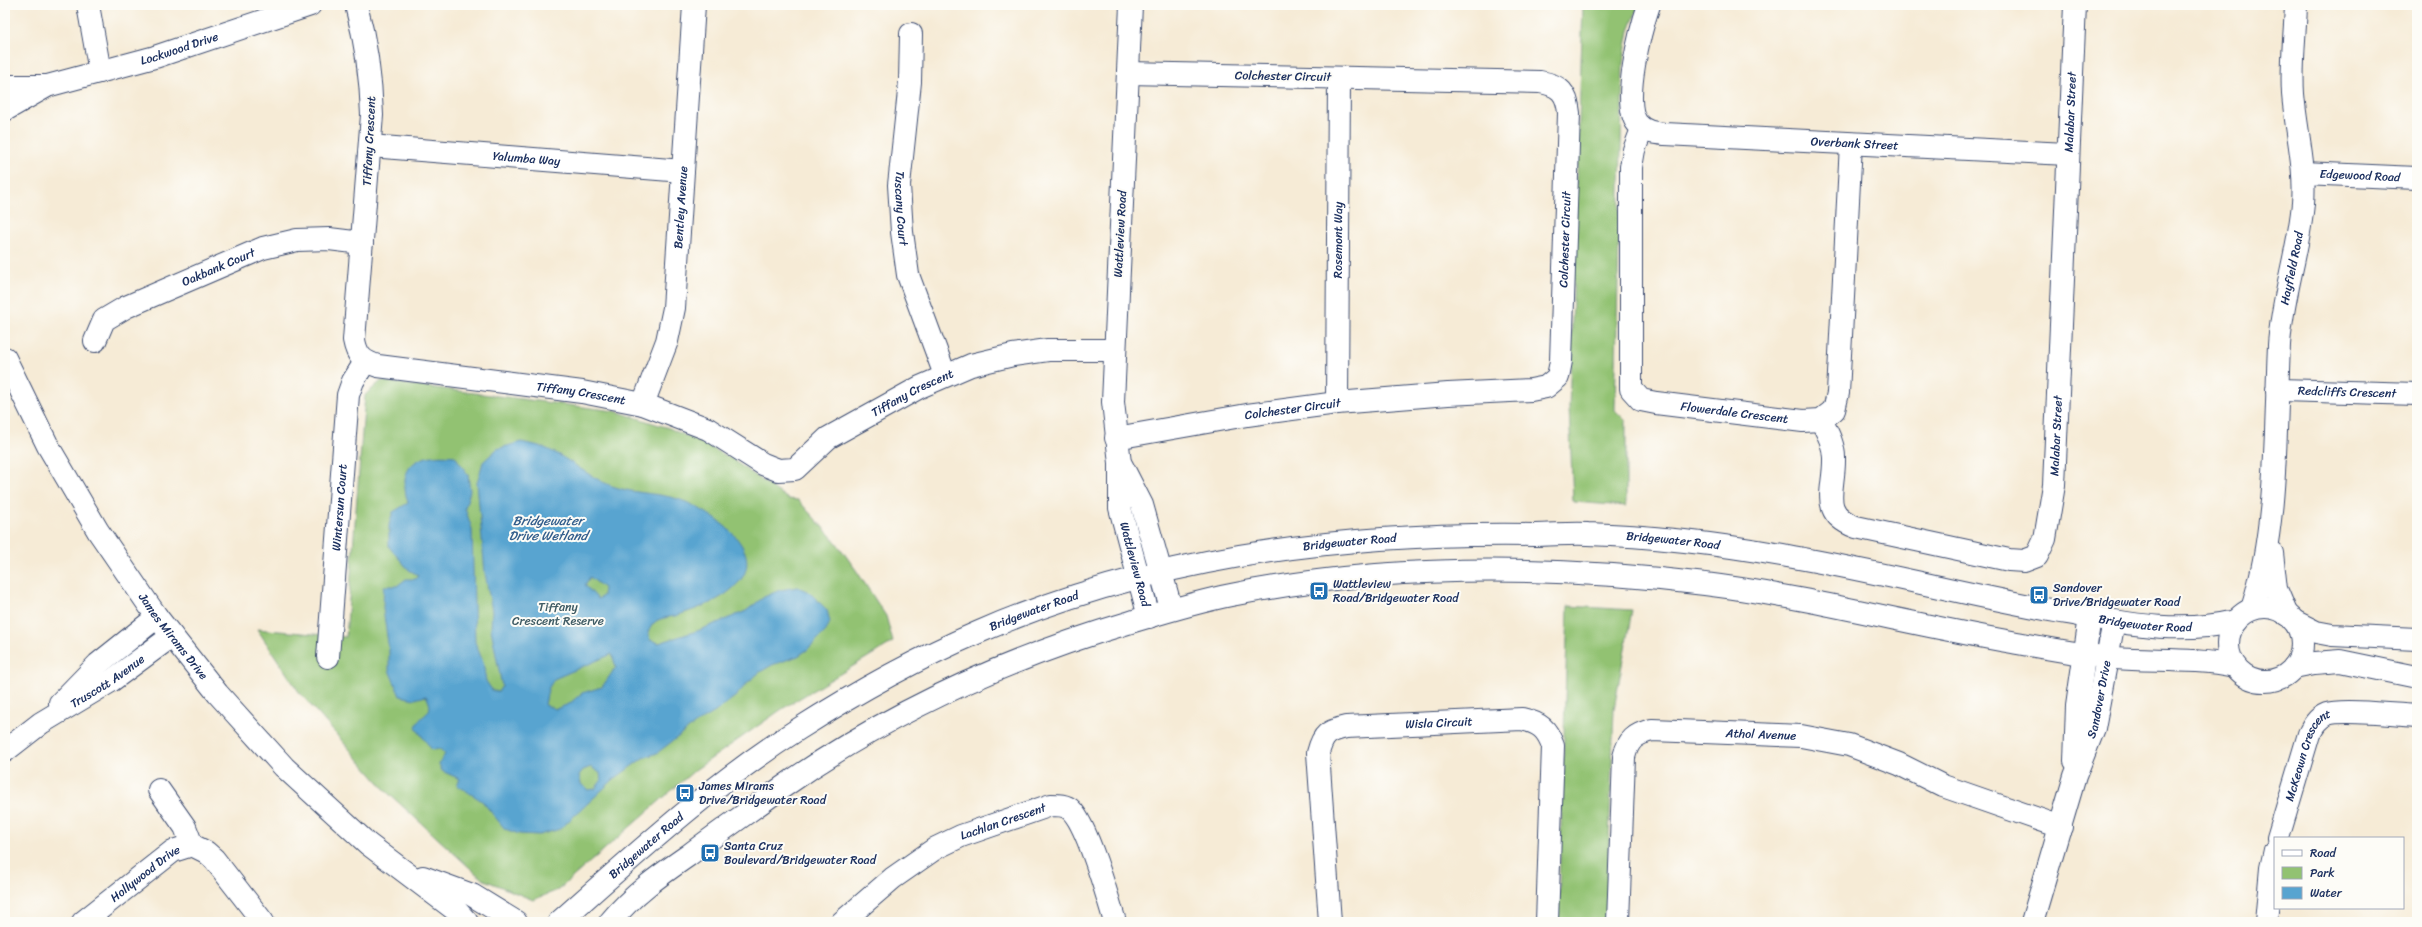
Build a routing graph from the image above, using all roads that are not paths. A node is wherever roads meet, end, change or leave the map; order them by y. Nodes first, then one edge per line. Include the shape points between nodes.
1 (88, 5) edge
2 (310, 5) edge
3 (356, 5) edge
4 (694, 5) edge
5 (1131, 5) edge
6 (1649, 5) edge
7 (2075, 5) edge
8 (2296, 5) edge
9 (911, 34) dead end
10 (100, 72) junction
11 (1128, 73) junction
12 (1338, 78) junction
13 (5, 86) edge
14 (47, 86) junction
15 (5, 110) edge
16 (1642, 129) junction
17 (1851, 144) junction
18 (370, 146) junction
19 (2067, 154) junction
20 (683, 171) junction
21 (2303, 173) junction
22 (2417, 178) edge
23 (362, 243) junction
24 (95, 340) dead end
25 (1114, 350) junction
26 (5, 358) edge
27 (365, 362) junction
28 (945, 375) junction
29 (2277, 390) junction
30 (2417, 394) edge
31 (1337, 403) junction
32 (643, 404) junction
33 (1821, 420) junction
34 (1116, 438) junction
35 (1120, 463) junction
36 (2269, 532) junction
37 (1161, 572) junction
38 (1139, 578) junction
39 (1171, 608) junction
40 (2244, 615) junction
41 (157, 616) junction
42 (1149, 616) junction
43 (2090, 617) junction
44 (2290, 618) junction
45 (2114, 621) junction
46 (172, 636) junction
47 (2417, 640) edge
48 (2085, 654) junction
49 (328, 657) dead end
50 (2108, 658) junction
51 (2235, 666) junction
52 (2294, 667) junction
53 (2417, 677) edge
54 (2417, 716) edge
55 (41, 723) junction
56 (5, 751) edge
57 (2075, 776) junction
58 (158, 790) dead end
59 (2062, 827) junction
60 (2278, 837) edge
61 (192, 845) junction
62 (2274, 854) edge
63 (402, 869) junction
64 (83, 922) edge
65 (263, 922) edge
66 (467, 922) edge
67 (516, 922) edge
68 (560, 922) edge
69 (610, 922) edge
70 (842, 922) edge
71 (1115, 922) edge
72 (1330, 922) edge
73 (1547, 922) edge
74 (1618, 922) edge
75 (2032, 922) edge
76 (2266, 922) edge

1 - 10 street
2 - 10 street, Lockwood Drive via 155,57
3 - 18 street, Tiffany Crescent via 371,83
4 - 20 street, Bentley Avenue
5 - 11 street, Wattleview Road
6 - 16 street via 1638,40 1632,84 1634,118
7 - 19 street, Malabar Street
8 - 21 street, Hayfield Road via 2293,93
9 - 28 street, Tuscany Court via 910,82 899,185 902,232 908,275
10 - 14 street, Lockwood Drive
11 - 12 street, Colchester Circuit
11 - 25 street, Wattleview Road
12 - 31 street, Rosemont Way
12 - 31 street, Colchester Circuit via 1552,84 1562,89 1568,100 1569,113 1561,361 1558,377 1546,387 1531,390
13 - 14 street, Lockwood Drive
14 - 15 street, Lockwood Drive
16 - 17 street, Overbank Street via 1665,134
16 - 33 street, Flowerdale Crescent via 1631,167 1630,389 1641,400 1656,403 1803,421
17 - 19 street, Overbank Street
17 - 33 street via 1838,393 1834,410
18 - 20 street, Yalumba Way
18 - 23 street, Tiffany Crescent
19 - 33 street, Malabar Street via 2054,485 2048,530 2037,556 2024,561 2009,560 1842,522 1833,512 1831,497 1834,456 1830,436
20 - 32 street, Bentley Avenue via 674,308 663,354
21 - 22 street, Edgewood Road
21 - 29 street, Hayfield Road via 2303,202 2298,244 2280,333
23 - 24 street, Oakbank Court via 329,239 297,240 263,248 126,307 104,320
23 - 27 street, Tiffany Crescent via 354,340 357,353
25 - 28 street, Tiffany Crescent via 1048,350 1020,354 971,365
25 - 34 street, Wattleview Road via 1113,402
26 - 41 street, James Mirams Drive via 56,460 98,531
27 - 32 street, Tiffany Crescent via 378,366 582,392
27 - 49 street, Wintersun Court via 353,380 348,395
28 - 32 street, Tiffany Crescent via 828,438 795,469 778,470 763,464 708,429
29 - 30 street, Redcliffs Crescent
29 - 36 street, Hayfield Road
31 - 34 street, Colchester Circuit via 1247,415
34 - 35 street, Wattleview Road
35 - 37 street, Wattleview Road via 1142,505
35 - 38 street, Wattleview Road via 1120,508
36 - 40 street, Hayfield Road via 2259,589
36 - 44 street, Hayfield Road via 2276,589
37 - 38 street, Bridgewater Road
37 - 39 street, Wattleview Road
37 - 43 street, Bridgewater Road via 1263,551 1365,539 1465,534 1586,534 1626,536 1791,557
38 - 42 street, Wattleview Road
38 - 68 street, Bridgewater Road via 1073,597 980,631 885,678 803,726 713,789
39 - 42 street
39 - 48 street via 1268,588 1356,577 1472,572 1585,573 1710,585 1814,601 1930,626
40 - 44 street via 2264,607 2276,609
40 - 45 street, Bridgewater Road via 2188,629
40 - 51 street via 2229,636 2228,646
41 - 46 street, James Mirams Drive
41 - 55 street, Truscott Avenue via 98,664
42 - 69 street via 990,670 899,715 810,768 729,825 626,902
43 - 45 street, Bridgewater Road
43 - 48 street, Sandover Drive
44 - 47 street via 2316,632 2332,636
44 - 52 street via 2300,632 2302,644 2300,656
45 - 50 street, Sandover Drive
46 - 55 street, Truscott Avenue via 111,681
46 - 63 street, James Mirams Drive via 218,694 284,767 368,844
48 - 50 street
48 - 57 street, Sandover Drive via 2077,706
50 - 51 street via 2199,660
50 - 57 street, Sandover Drive via 2094,728
51 - 52 street via 2253,680 2264,681 2286,675
52 - 53 street via 2314,662 2340,661
54 - 60 street, McKeown Crescent via 2341,713 2327,714 2315,722 2309,734
55 - 56 street, Truscott Avenue
57 - 59 street, Sandover Drive
58 - 61 street via 185,827
59 - 74 street, Athol Avenue via 1943,786 1899,764 1849,745 1800,736 1652,730 1632,738 1624,757
59 - 75 street, Sandover Drive
61 - 64 street, Hollywood Drive via 173,851
61 - 65 street via 214,859
62 - 76 street
63 - 66 street, James Mirams Drive via 458,912
63 - 67 street, James Mirams Drive via 472,895
70 - 71 street, Lachlan Crescent via 893,878 936,848 1010,818 1051,805 1070,809 1081,824
72 - 73 street, Wisla Circuit via 1318,753 1322,739 1332,730 1346,727 1522,719 1536,722 1549,732 1553,746

